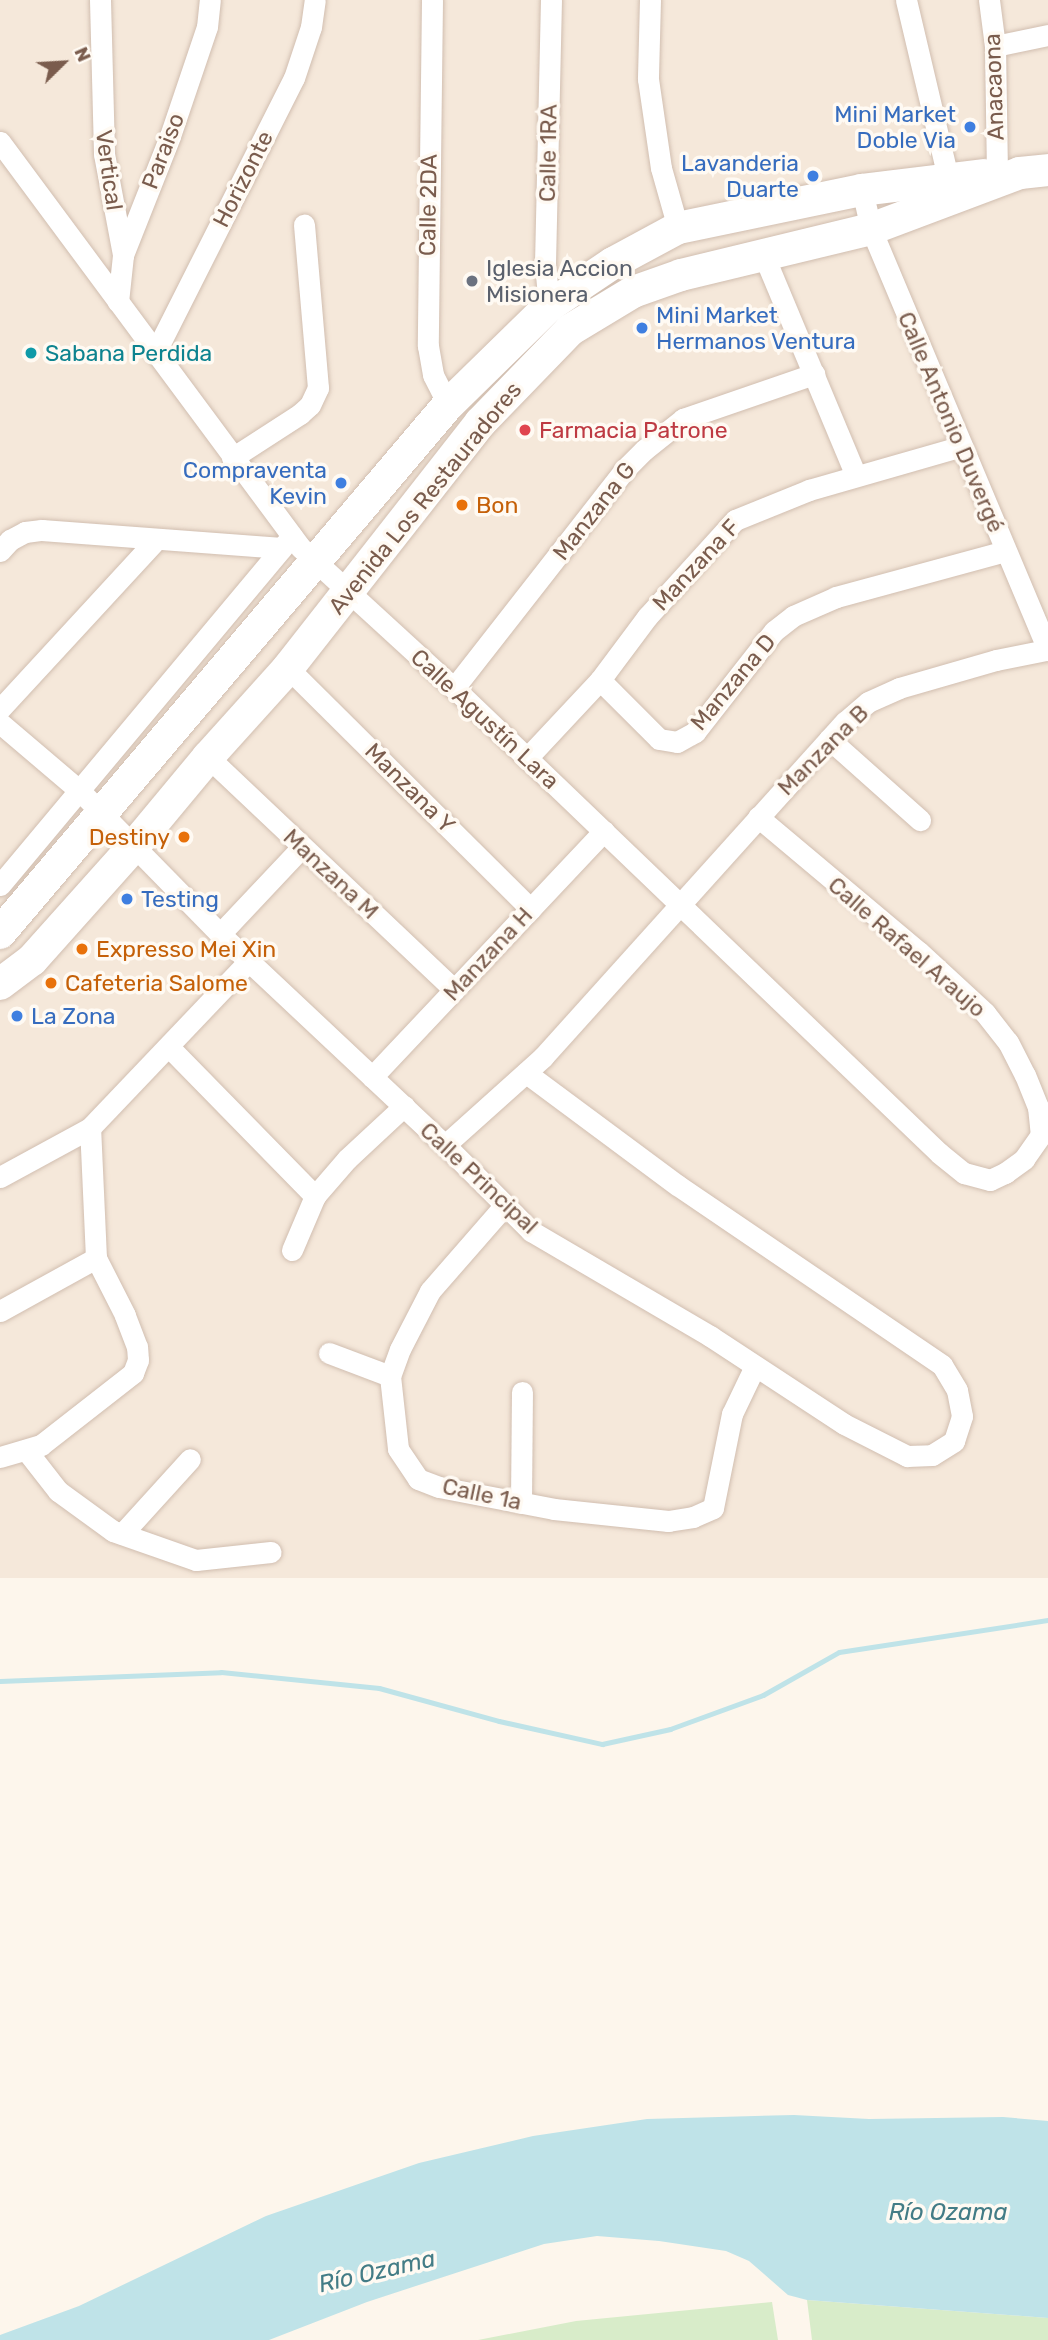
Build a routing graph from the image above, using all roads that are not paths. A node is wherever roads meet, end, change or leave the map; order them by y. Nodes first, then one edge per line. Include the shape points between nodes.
1 (100, 0) edge
2 (210, 0) edge
3 (315, 0) edge
4 (432, 0) edge
5 (551, 0) edge
6 (650, 0) edge
7 (906, 0) edge
8 (989, 0) edge
9 (1048, 34) edge
10 (995, 46) junction
11 (0, 142) edge
12 (1022, 172) edge
13 (948, 178) junction
14 (862, 190) junction
15 (304, 225) dead end
16 (678, 228) junction
17 (871, 229) junction
18 (123, 255) junction
19 (764, 256) junction
20 (118, 302) junction
21 (550, 306) junction
22 (155, 353) junction
23 (814, 374) junction
24 (448, 405) junction
25 (962, 446) junction
26 (232, 458) junction
27 (856, 475) junction
28 (157, 538) junction
29 (286, 542) junction
30 (0, 551) edge
31 (1005, 551) junction
32 (318, 562) junction
33 (348, 591) junction
34 (1047, 650) edge
35 (288, 668) junction
36 (600, 680) junction
37 (454, 688) junction
38 (0, 709) edge
39 (0, 723) edge
40 (829, 739) junction
41 (208, 757) junction
42 (527, 758) junction
43 (80, 791) junction
44 (104, 814) junction
45 (758, 817) junction
46 (920, 820) dead end
47 (604, 831) junction
48 (135, 845) junction
49 (302, 847) junction
50 (0, 885) edge
51 (682, 905) junction
52 (531, 909) junction
53 (0, 933) edge
54 (220, 934) junction
55 (249, 961) junction
56 (0, 984) edge
57 (454, 990) junction
58 (169, 1047) junction
59 (526, 1073) junction
60 (372, 1077) junction
61 (404, 1106) junction
62 (90, 1128) junction
63 (1045, 1136) edge
64 (445, 1145) junction
65 (0, 1177) edge
66 (315, 1196) junction
67 (505, 1205) junction
68 (292, 1250) dead end
69 (96, 1258) junction
70 (0, 1311) edge
71 (329, 1353) dead end
72 (755, 1366) junction
73 (390, 1377) junction
74 (523, 1392) dead end
75 (26, 1450) junction
76 (0, 1457) edge
77 (190, 1459) dead end
78 (521, 1503) junction
79 (122, 1534) junction
80 (271, 1552) dead end

1 - 18 street, Vertical via 104,154
2 - 18 street, Paraiso via 207,27 170,136
3 - 22 street, Horizonte via 294,78
4 - 24 street, Calle 2DA via 428,346 433,375
5 - 21 street, Calle 1RA via 545,264
6 - 16 street via 648,79 661,168
7 - 13 street
8 - 10 street, Anacaona
9 - 10 street
10 - 12 street, Anacaona
11 - 20 street, Calle Agustín Lara
12 - 13 street
12 - 17 street, Avenida Los Restauradores
13 - 14 street
14 - 16 street
14 - 17 street, Calle Antonio Duvergé
15 - 26 street via 318,388 300,414
16 - 21 street via 613,263
17 - 19 street, Avenida Los Restauradores
17 - 25 street, Calle Antonio Duvergé
18 - 20 street, Paraiso
19 - 23 street
19 - 33 street, Avenida Los Restauradores via 681,275 633,292 570,330 480,423
20 - 22 street, Calle Agustín Lara
21 - 24 street
22 - 26 street, Calle Agustín Lara
23 - 27 street
23 - 37 street, Manzana G via 683,418 644,450
24 - 32 street
25 - 27 street, Manzana F
25 - 31 street, Calle Antonio Duvergé
26 - 29 street, Calle Agustín Lara
27 - 36 street, Manzana F via 735,520 647,617
28 - 29 street
28 - 30 street via 42,530 25,532
28 - 38 street
29 - 32 street, Calle Agustín Lara
29 - 43 street
31 - 34 street, Calle Antonio Duvergé
31 - 36 street, Manzana D via 836,597 793,616 774,631 695,732 677,743 659,739
32 - 33 street, Calle Agustín Lara
32 - 44 street
33 - 35 street, Avenida Los Restauradores
33 - 37 street, Calle Agustín Lara
34 - 40 street, Manzana B via 899,688 867,702
35 - 41 street, Avenida Los Restauradores
35 - 52 street, Manzana Y
36 - 42 street, Manzana F
37 - 42 street, Calle Agustín Lara
39 - 43 street, Calle Principal
40 - 45 street, Manzana B
40 - 46 street
41 - 48 street, Avenida Los Restauradores
41 - 49 street, Manzana M
42 - 47 street, Calle Agustín Lara
43 - 44 street, Calle Principal
43 - 50 street
44 - 48 street, Calle Principal
44 - 53 street
45 - 51 street, Manzana B
45 - 63 street, Calle Rafael Araujo via 985,1013 1008,1042 1025,1075
47 - 51 street, Calle Agustín Lara
47 - 52 street, Manzana H
48 - 54 street, Calle Principal
48 - 56 street, Avenida Los Restauradores via 33,960
49 - 54 street
49 - 57 street, Manzana M
51 - 59 street, Manzana B
51 - 63 street, Calle Agustín Lara via 964,1173 990,1180 1024,1159
52 - 57 street, Manzana H
54 - 55 street, Calle Principal
55 - 58 street
55 - 60 street, Calle Principal
57 - 60 street, Manzana H
58 - 62 street
58 - 66 street
59 - 64 street, Manzana B
59 - 72 street, Calle Principal via 677,1185 942,1365 957,1390 962,1416 954,1441 932,1455 907,1456 844,1424
60 - 61 street, Calle Principal
61 - 64 street, Calle Principal
61 - 66 street
62 - 65 street
62 - 69 street
64 - 67 street, Calle Principal
66 - 68 street
67 - 72 street, Calle Principal via 531,1231
67 - 73 street, Calle 1a via 430,1291
69 - 70 street
69 - 75 street via 125,1315 138,1360 133,1373 41,1445
71 - 73 street
72 - 78 street, Calle 1a via 732,1414 713,1508 668,1521
73 - 78 street, Calle 1a via 398,1449 418,1479
74 - 78 street
75 - 76 street
75 - 79 street via 58,1490
77 - 79 street
79 - 80 street via 196,1560

